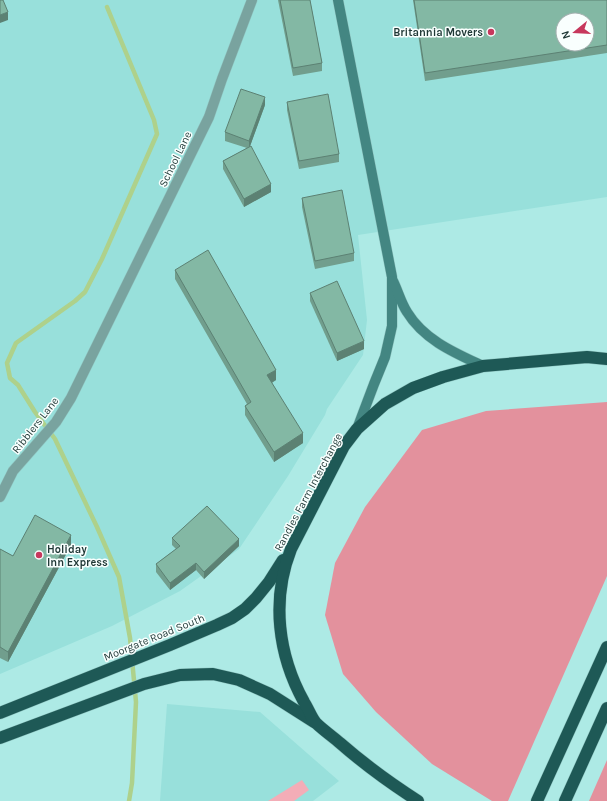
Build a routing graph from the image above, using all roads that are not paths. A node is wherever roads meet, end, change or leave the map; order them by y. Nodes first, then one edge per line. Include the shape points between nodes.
1 (252, 0) edge
2 (338, 0) edge
3 (392, 277) junction
4 (108, 323) joint
5 (607, 350) edge
6 (587, 357) junction
7 (607, 359) edge
8 (483, 366) junction
9 (357, 429) junction
10 (0, 496) edge
11 (290, 549) junction
12 (607, 647) edge
13 (607, 708) edge
14 (0, 714) edge
15 (316, 723) junction
16 (0, 738) edge
17 (400, 790) junction
18 (405, 801) edge
19 (418, 801) edge
20 (537, 801) edge
21 (565, 801) edge

1 - 4 street, School Lane via 208,117
2 - 3 main road
3 - 8 main road via 407,312 421,330 442,346
3 - 9 main road via 392,326 385,358
4 - 10 street, Ribblers Lane via 71,398 56,422 13,471
5 - 6 highway
6 - 7 highway, Randles Farm Interchange
6 - 8 highway, Randles Farm Interchange
8 - 9 highway, Randles Farm Interchange via 413,388 385,404
9 - 11 highway, Randles Farm Interchange via 344,446
11 - 14 highway, Moorgate Road South via 256,598 232,618
11 - 15 highway, Randles Farm Interchange via 281,585 279,623 288,664 298,690
12 - 20 highway
13 - 21 highway
15 - 16 highway via 270,694 239,680 213,674 180,675 144,684
15 - 17 highway, Randles Farm Interchange
17 - 18 highway
17 - 19 highway, Randles Farm Interchange

